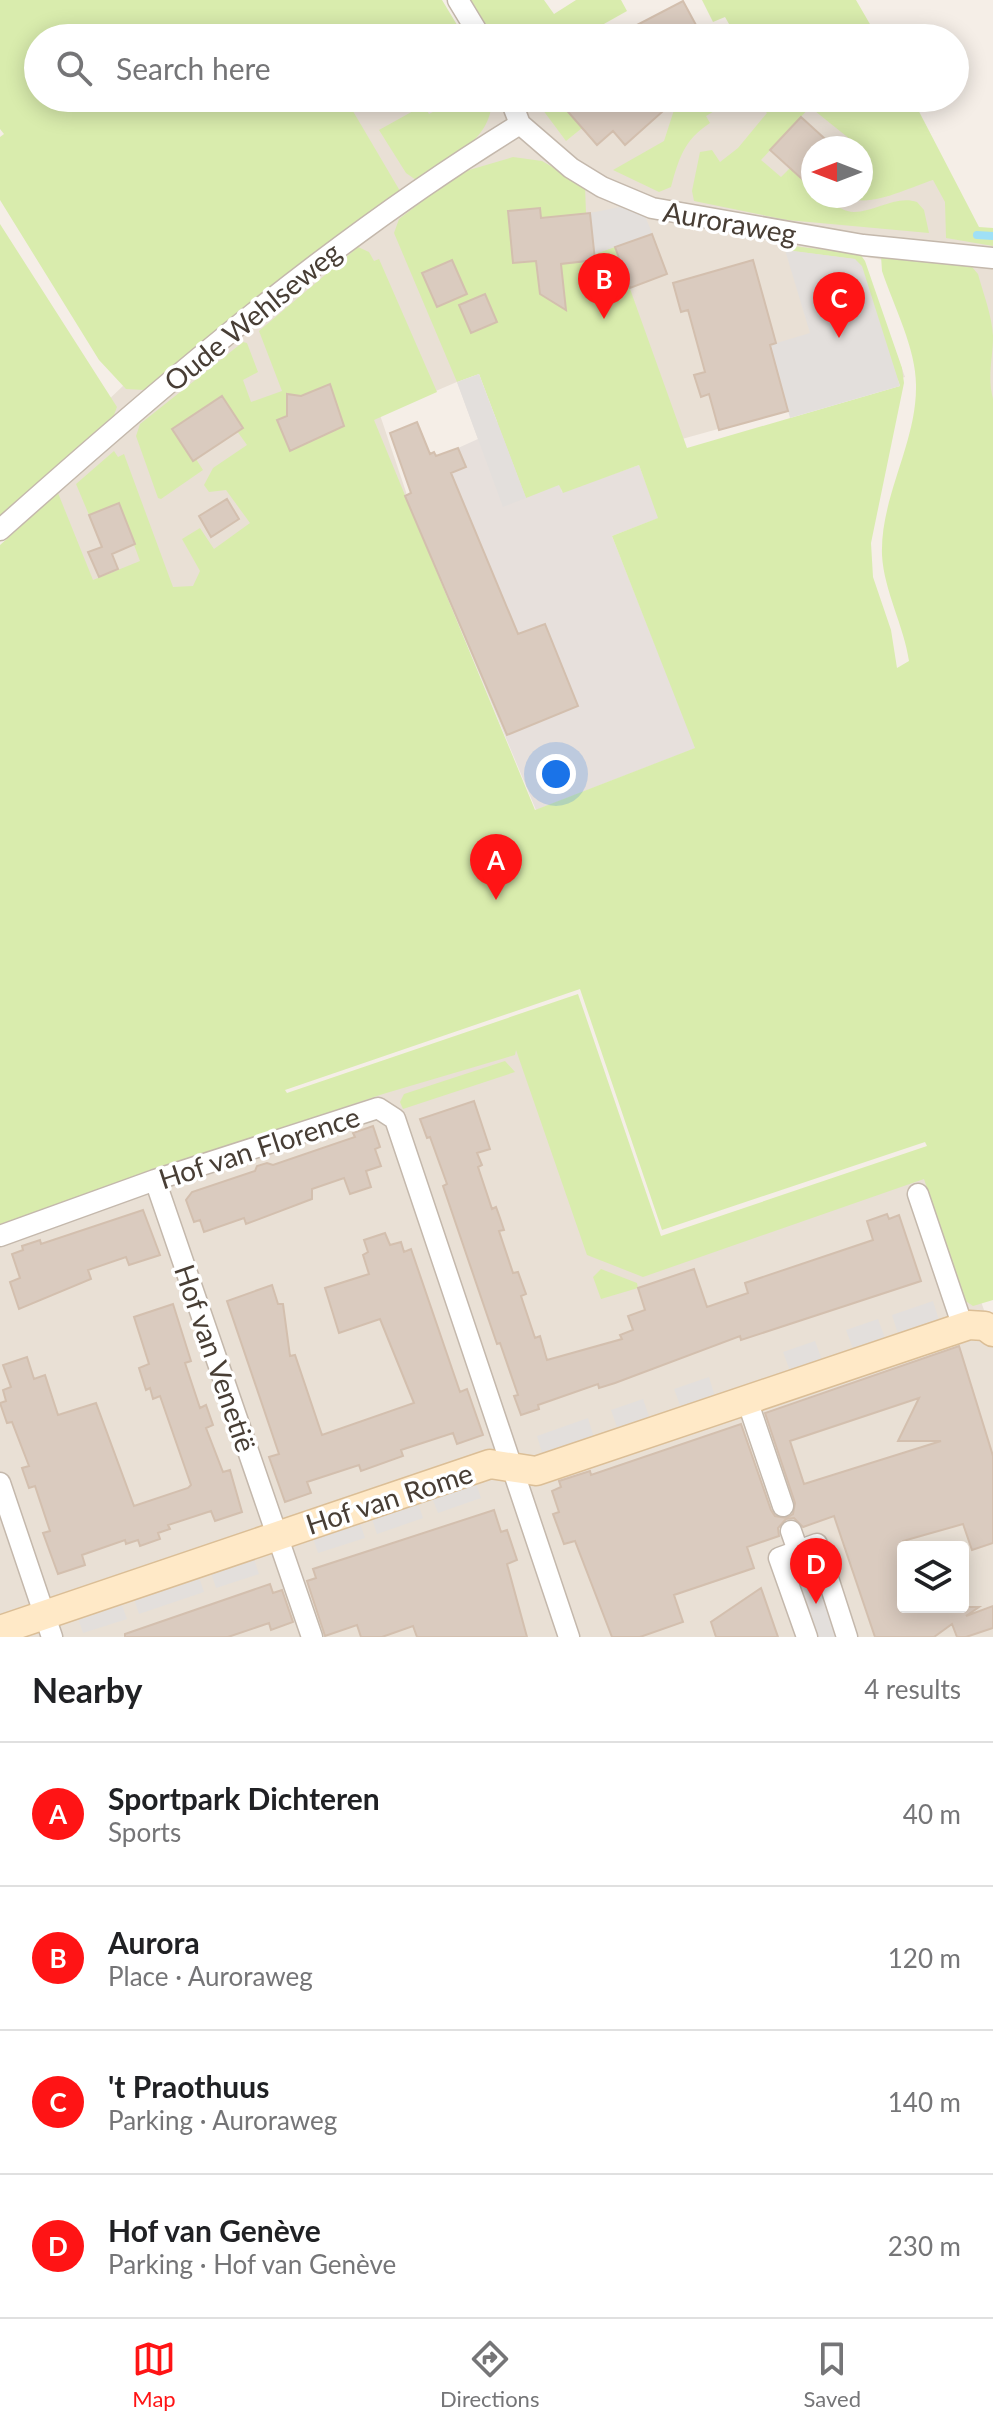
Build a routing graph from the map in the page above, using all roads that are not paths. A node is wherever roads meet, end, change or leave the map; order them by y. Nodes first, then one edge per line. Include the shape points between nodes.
1 (458, 0) edge
2 (473, 24) edge
3 (515, 112) edge
4 (520, 124) junction
5 (993, 258) edge
6 (0, 530) edge
7 (155, 1180) junction
8 (918, 1194) dead end
9 (0, 1236) edge
10 (963, 1327) junction
11 (993, 1332) edge
12 (747, 1400) junction
13 (512, 1468) junction
14 (0, 1483) edge
15 (783, 1506) dead end
16 (276, 1536) junction
17 (48, 1626) edge
18 (0, 1630) edge
19 (312, 1637) edge
20 (569, 1637) edge
21 (807, 1637) edge
22 (847, 1637) edge

1 - 2 street
3 - 4 street, Auroraweg
4 - 5 street, Auroraweg via 571,168 652,208 772,231
4 - 6 street, Oude Wehlseweg via 310,266
7 - 9 street, Hof van Florence
7 - 13 street, Hof van Florence via 378,1108 395,1119
7 - 16 street, Hof van Venetië
8 - 10 street
10 - 11 street, Hof van Rome via 985,1326
10 - 12 street, Hof van Rome
12 - 13 street, Hof van Rome via 536,1471
12 - 15 street
13 - 16 street, Hof van Rome via 490,1464
13 - 20 street
14 - 17 street
16 - 17 street, Hof van Rome
16 - 19 street, Hof van Venetië
17 - 18 street, Hof van Rome
21 - 22 street via 779,1558 794,1541 817,1544

